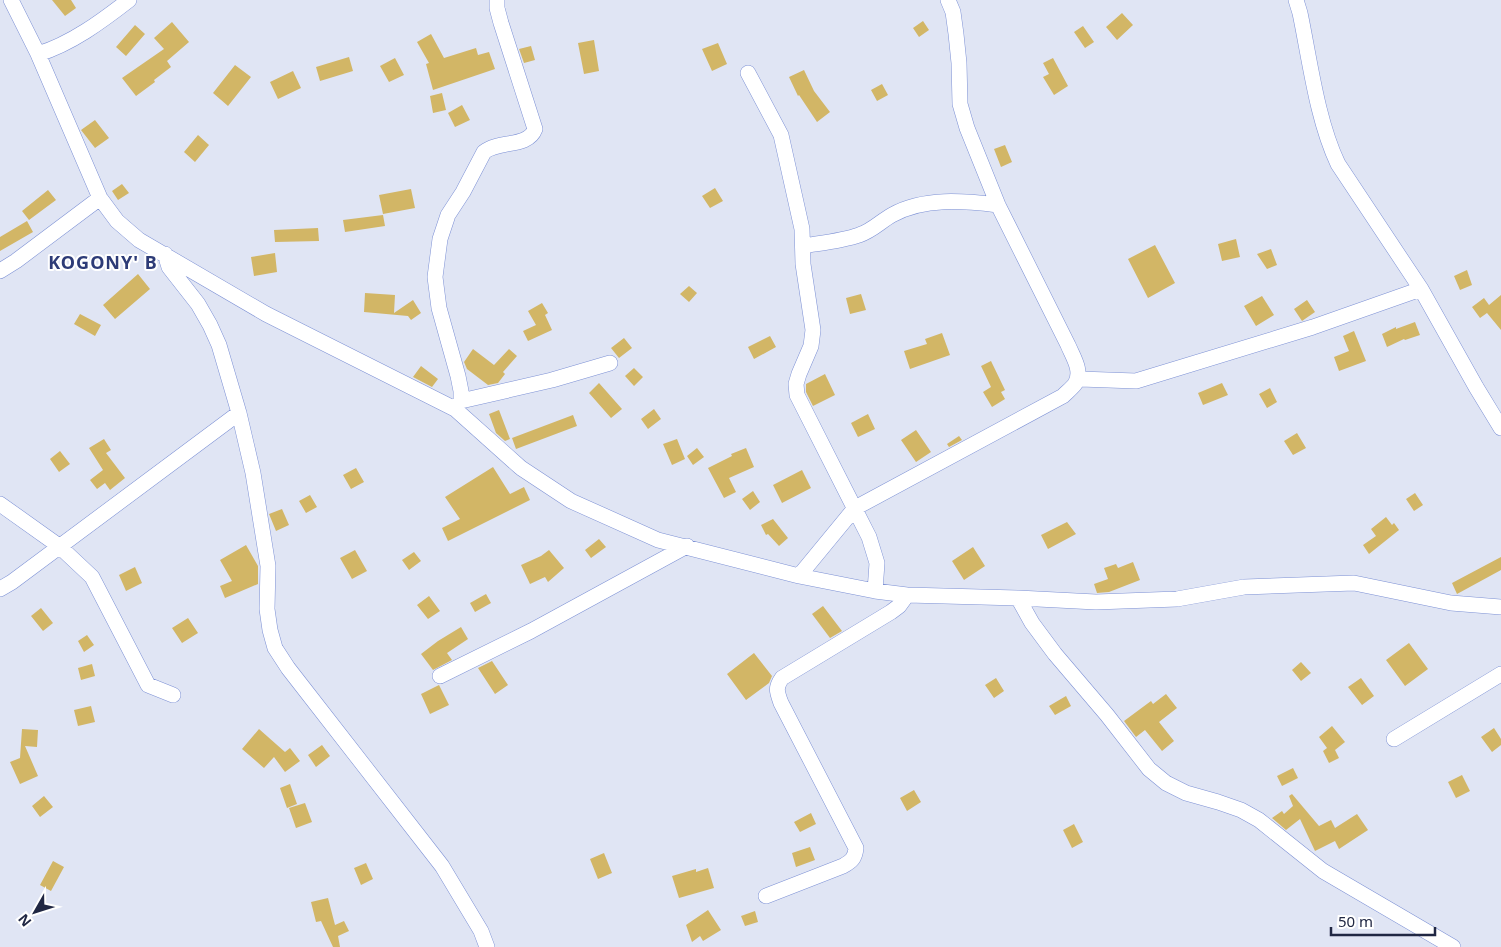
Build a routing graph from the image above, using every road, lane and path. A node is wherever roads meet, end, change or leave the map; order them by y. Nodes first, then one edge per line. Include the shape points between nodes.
1 (10, 0) edge
2 (129, 0) edge
3 (497, 0) edge
4 (948, 0) edge
5 (1296, 0) edge
6 (38, 54) junction
7 (748, 73) dead end
8 (100, 198) junction
9 (998, 205) junction
10 (802, 246) junction
11 (164, 254) junction
12 (0, 271) edge
13 (1421, 289) junction
14 (610, 363) dead end
15 (1078, 375) junction
16 (458, 404) junction
17 (239, 414) junction
18 (1501, 428) edge
19 (0, 504) edge
20 (855, 508) junction
21 (59, 546) junction
22 (686, 546) junction
23 (799, 576) junction
24 (0, 588) edge
25 (876, 591) junction
26 (907, 595) junction
27 (1018, 598) junction
28 (1501, 607) edge
29 (1501, 674) edge
30 (440, 676) dead end
31 (173, 695) dead end
32 (1394, 739) dead end
33 (766, 896) dead end
34 (487, 947) edge
35 (1453, 947) edge

1 - 6 street
2 - 6 street via 67,42
3 - 16 street via 535,129 528,139 484,152 448,215 440,239 435,277 439,308 458,376
4 - 9 street via 956,34 960,104
5 - 13 street via 1332,151
6 - 8 street
7 - 10 street via 781,135 802,228
8 - 11 street via 117,222
8 - 12 street
9 - 10 street via 959,201 931,203 906,209 860,235
9 - 15 street via 1077,364
10 - 20 street via 813,330 811,346 796,384 797,395
11 - 16 street via 266,314
11 - 17 street via 169,267 210,324
13 - 15 street via 1313,327 1136,381 1080,379
13 - 18 street
14 - 16 street
15 - 20 street via 1075,384 1063,396
16 - 22 street via 522,468 571,501 658,540
17 - 21 street
17 - 34 street via 253,473 268,566 267,609 275,648 442,866 481,931
19 - 21 street
20 - 23 street
20 - 25 street via 877,563
21 - 24 street
21 - 31 street via 92,577 148,685
22 - 23 street
22 - 30 street via 531,631
23 - 25 street
25 - 26 street
26 - 27 street
26 - 33 street via 891,612 777,684 781,703 856,848 852,862
27 - 28 street via 1096,602 1177,599 1244,587 1354,583 1451,603
27 - 35 street via 1055,654 1149,769 1166,783 1260,820 1323,871
29 - 32 street

